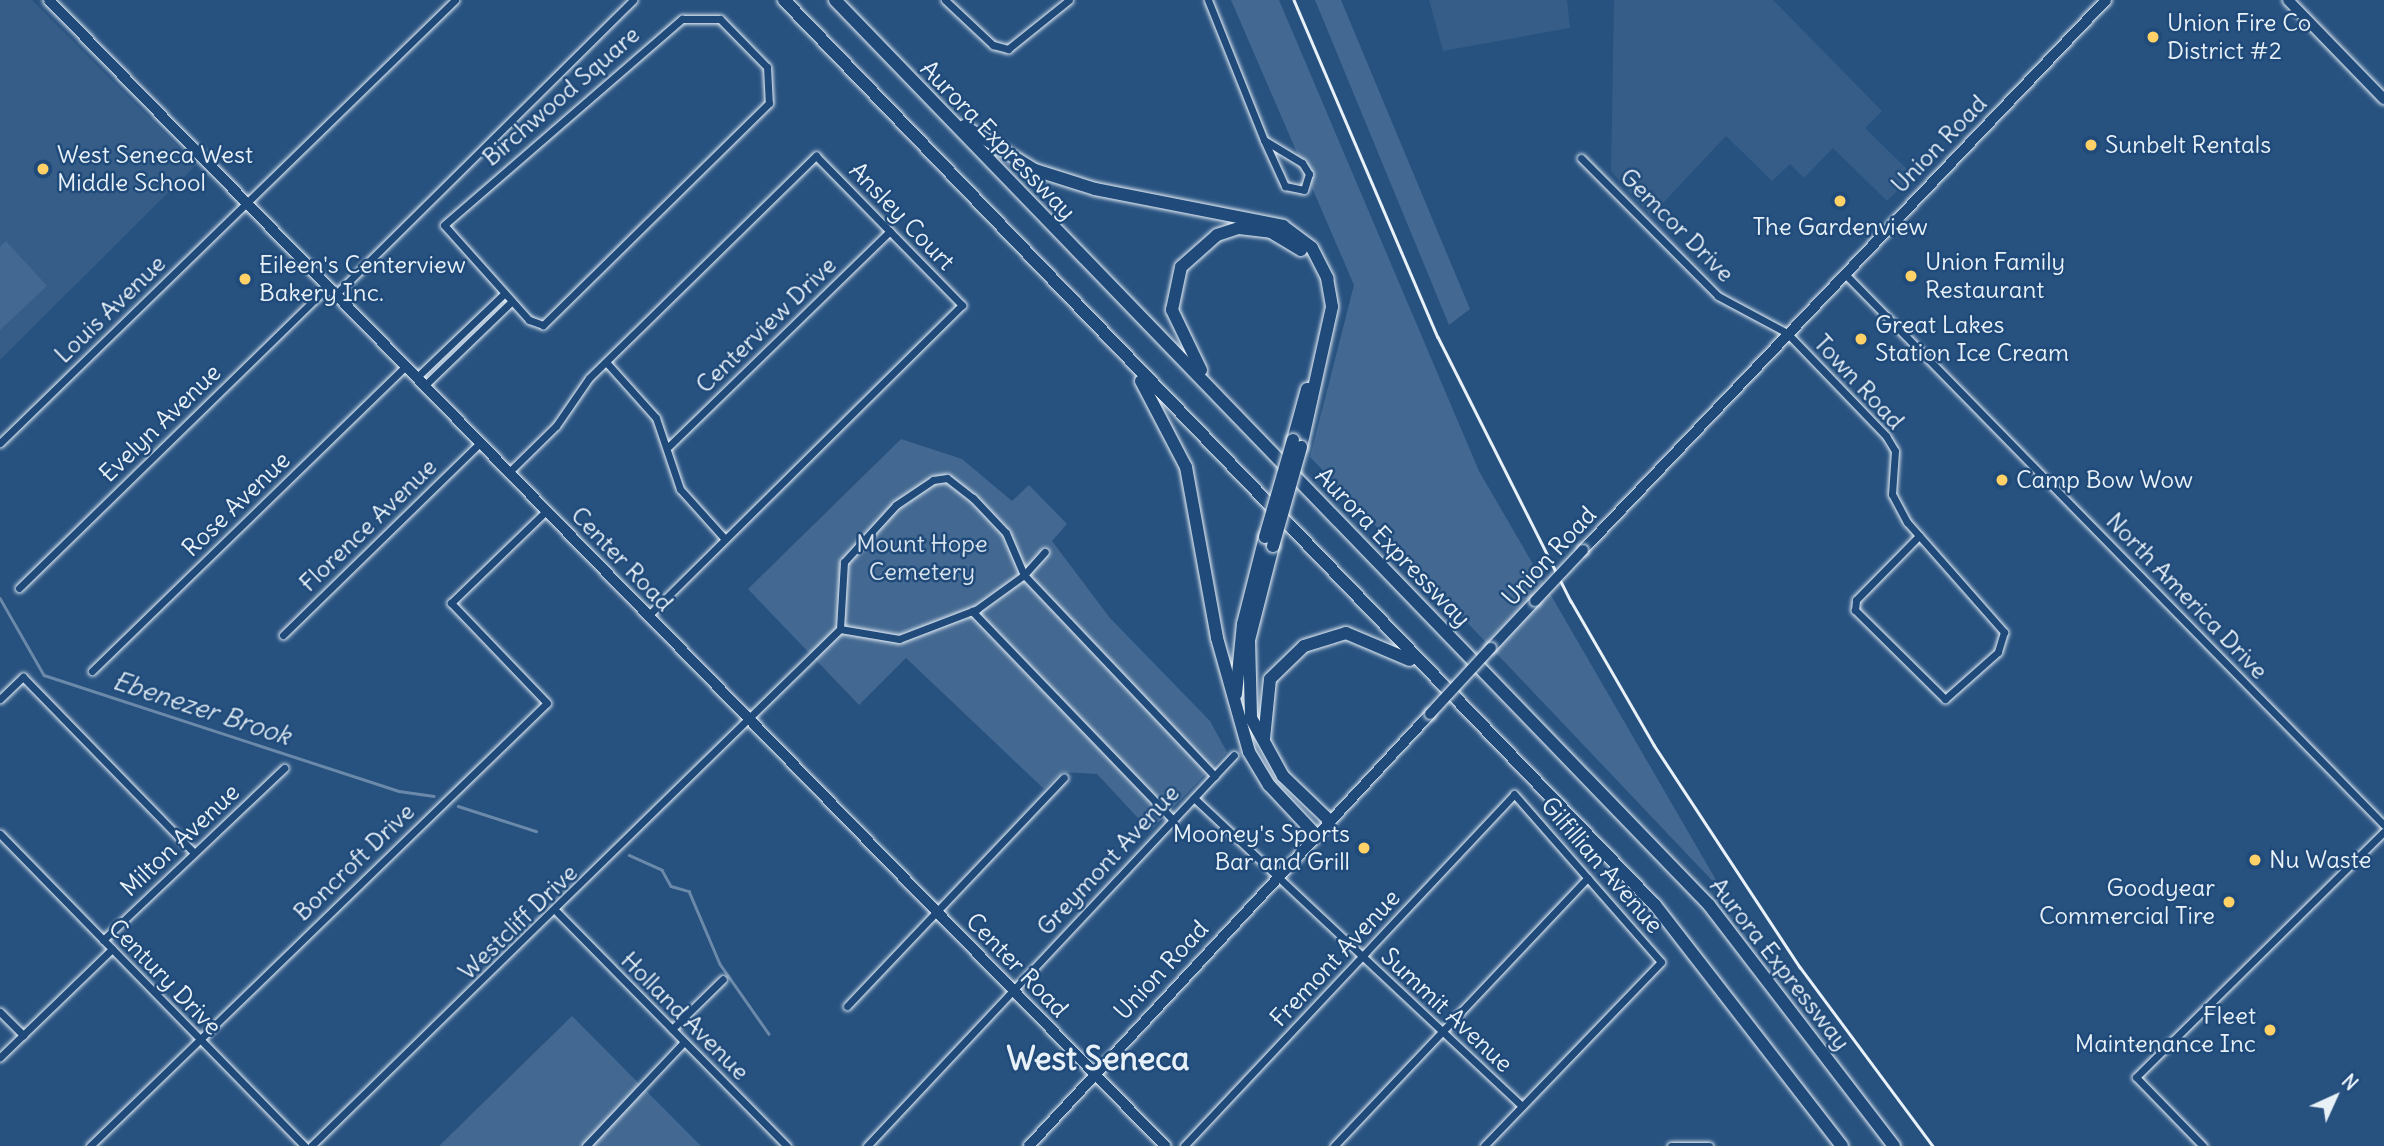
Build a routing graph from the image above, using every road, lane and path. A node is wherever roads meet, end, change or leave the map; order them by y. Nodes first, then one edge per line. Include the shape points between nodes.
1 (50, 0) edge
2 (455, 0) edge
3 (634, 0) edge
4 (783, 0) edge
5 (835, 0) edge
6 (945, 0) edge
7 (1069, 0) edge
8 (1208, 0) edge
9 (2106, 0) edge
10 (2288, 0) edge
11 (2384, 99) edge
12 (931, 101) junction
13 (1264, 139) junction
14 (1581, 158) dead end
15 (248, 203) junction
16 (890, 231) junction
17 (1844, 273) junction
18 (332, 290) junction
19 (504, 294) junction
20 (511, 302) junction
21 (1787, 333) junction
22 (1123, 354) junction
23 (606, 362) junction
24 (406, 366) junction
25 (420, 382) junction
26 (1210, 386) junction
27 (0, 443) edge
28 (480, 443) junction
29 (1297, 444) junction
30 (669, 446) junction
31 (508, 472) junction
32 (546, 511) junction
33 (1919, 536) junction
34 (725, 539) junction
35 (1269, 541) junction
36 (1045, 552) dead end
37 (1024, 575) junction
38 (19, 588) dead end
39 (972, 611) junction
40 (649, 615) junction
41 (840, 629) junction
42 (283, 635) dead end
43 (1424, 668) junction
44 (92, 671) dead end
45 (0, 699) edge
46 (1236, 712) junction
47 (750, 723) junction
48 (1265, 747) junction
49 (1234, 755) dead end
50 (284, 768) dead end
51 (1215, 776) junction
52 (1063, 778) dead end
53 (1514, 794) joint
54 (1194, 798) junction
55 (1173, 820) junction
56 (1330, 821) junction
57 (2384, 825) edge
58 (2384, 832) edge
59 (0, 834) edge
60 (1316, 835) junction
61 (194, 853) junction
62 (1277, 877) junction
63 (1587, 878) junction
64 (557, 912) junction
65 (936, 912) junction
66 (103, 940) junction
67 (111, 949) junction
68 (1362, 957) junction
69 (723, 979) dead end
70 (1014, 991) junction
71 (847, 1006) dead end
72 (0, 1012) edge
73 (671, 1030) junction
74 (1442, 1031) junction
75 (23, 1035) junction
76 (200, 1040) junction
77 (684, 1042) junction
78 (0, 1057) edge
79 (1095, 1074) junction
80 (1522, 1106) junction
81 (90, 1146) edge
82 (304, 1146) edge
83 (311, 1146) edge
84 (586, 1146) edge
85 (787, 1146) edge
86 (867, 1146) edge
87 (1028, 1146) edge
88 (1165, 1146) edge
89 (1184, 1146) edge
90 (1334, 1146) edge
91 (1484, 1146) edge
92 (1671, 1146) edge
93 (1709, 1146) edge
94 (1842, 1146) edge
95 (1894, 1146) edge
96 (2203, 1146) edge

1 - 15 main road, Center Road
2 - 15 street, Louis Avenue
3 - 18 street, Evelyn Avenue
4 - 22 highway
5 - 12 highway, Aurora Expressway
6 - 7 street via 993,46 1008,49
8 - 13 street
9 - 17 main road, Union Road
10 - 11 main road
12 - 26 highway, Aurora Expressway
12 - 29 highway via 991,146 1035,170 1095,189 1283,226 1312,248 1327,278 1332,307
13 - 13 street via 1302,163 1309,174 1304,190 1285,186
14 - 21 street, Gemcor Drive via 1717,296
15 - 18 main road, Center Road
15 - 27 street, Louis Avenue
16 - 23 street, Ansley Court via 816,156
16 - 30 street, Centerview Drive
16 - 34 street, Ansley Court via 962,305
17 - 21 main road, Union Road
17 - 57 street, North America Drive
18 - 24 main road, Center Road
18 - 38 street, Evelyn Avenue
19 - 20 street, Birchwood Square
19 - 20 street, Birchwood Square via 444,225 682,19 720,19 767,67 769,103 542,325
19 - 25 street
20 - 25 street
21 - 33 street, Town Road via 1886,436 1895,451 1892,494
21 - 56 main road, Union Road, bridge
22 - 43 highway
22 - 46 highway via 1171,430 1186,467
23 - 30 street via 650,409
23 - 31 street, Ansley Court via 556,426
24 - 25 main road, Center Road
24 - 44 street, Rose Avenue
25 - 28 main road, Center Road
26 - 29 highway via 1176,328 1173,292 1181,267 1207,242 1239,228 1292,242 1316,270 1324,306
26 - 95 highway, Aurora Expressway via 1710,905
28 - 31 main road, Center Road
28 - 42 street, Florence Avenue
29 - 35 highway, bridge
30 - 34 street via 686,499
31 - 32 main road, Center Road
32 - 40 main road, Center Road
32 - 76 street, Boncroft Drive via 451,603 547,703
33 - 33 street, Town Road via 2004,632 1998,652 1945,699 1855,610 1856,600
34 - 40 street, Ansley Court
35 - 46 highway via 1243,624
35 - 48 highway via 1249,640 1247,686 1251,718
36 - 37 street
37 - 39 street
37 - 41 street via 1006,533 973,498 947,478 933,480 896,505 844,562
37 - 51 street
39 - 41 street via 899,639
39 - 55 street
40 - 47 main road, Center Road
41 - 47 street, Westcliff Drive
43 - 48 highway via 1365,636 1346,633 1304,646 1270,679
43 - 94 highway via 1655,905
45 - 61 street via 23,677
46 - 60 highway via 1269,785
47 - 64 street, Westcliff Drive
47 - 65 main road, Center Road
48 - 56 highway via 1283,776
49 - 51 street, Greymont Avenue
50 - 61 street, Milton Avenue
51 - 54 street, Greymont Avenue
52 - 65 street
53 - 63 street, Gilfillian Avenue
53 - 68 street, Fremont Avenue
54 - 55 street, Greymont Avenue
54 - 62 street, Summit Avenue
55 - 70 street, Greymont Avenue
56 - 60 main road, Union Road
58 - 96 street via 2136,1077
59 - 66 street, Century Drive
60 - 62 main road, Union Road
61 - 66 street, Milton Avenue
62 - 68 street, Summit Avenue
62 - 79 main road, Union Road
63 - 74 street
63 - 80 street, Gilfillian Avenue via 1661,962
64 - 73 street, Holland Avenue
64 - 83 street, Westcliff Drive
65 - 70 main road, Center Road
65 - 71 street
66 - 67 street, Century Drive
67 - 75 street
67 - 76 street, Century Drive
68 - 74 street, Summit Avenue
68 - 89 street, Fremont Avenue
69 - 73 street
70 - 79 main road, Center Road
70 - 86 street, Greymont Avenue
72 - 75 street
73 - 77 street, Holland Avenue
74 - 80 street, Summit Avenue
74 - 90 street
75 - 78 street
76 - 81 street, Boncroft Drive
76 - 82 street, Century Drive
77 - 84 street
77 - 85 street, Holland Avenue
79 - 87 main road, Union Road
79 - 88 main road, Center Road
80 - 91 street
92 - 93 street

